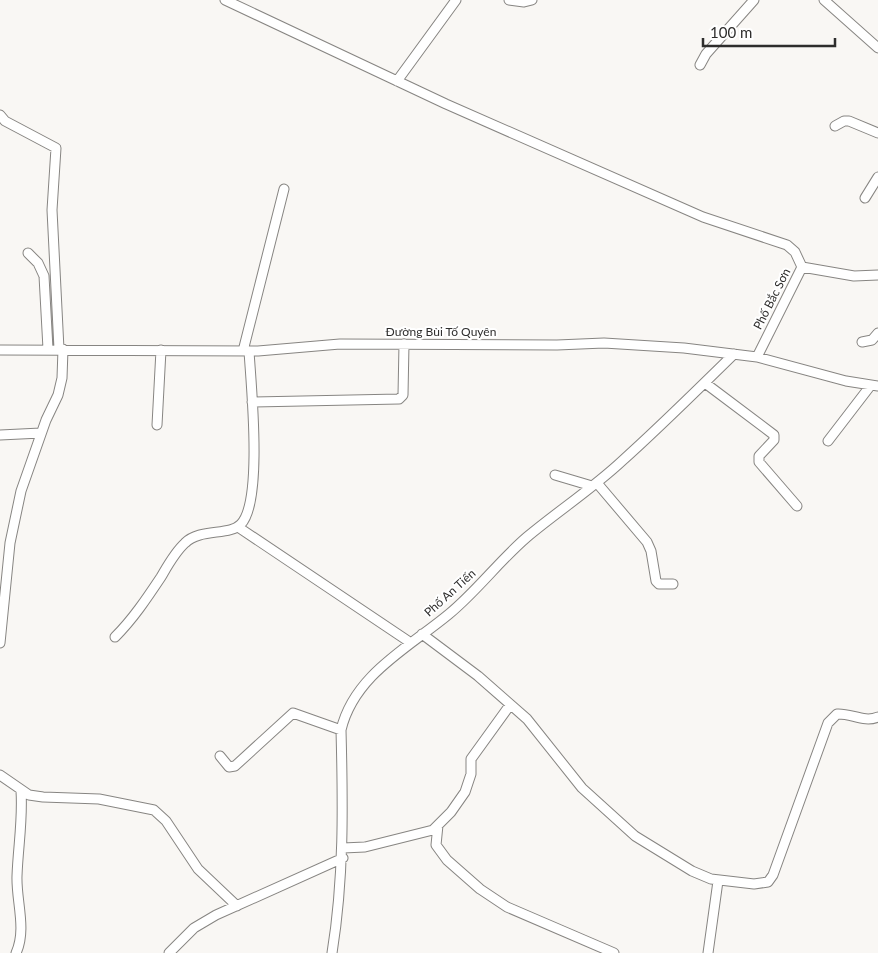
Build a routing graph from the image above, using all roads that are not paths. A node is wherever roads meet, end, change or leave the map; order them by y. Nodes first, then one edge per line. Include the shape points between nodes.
1 (225, 0) edge
2 (456, 0) edge
3 (509, 0) edge
4 (532, 0) edge
5 (754, 0) edge
6 (824, 0) edge
7 (878, 48) edge
8 (700, 65) dead end
9 (396, 80) junction
10 (0, 115) edge
11 (835, 126) dead end
12 (878, 133) edge
13 (878, 177) edge
14 (284, 189) dead end
15 (865, 198) dead end
16 (28, 253) dead end
17 (802, 267) junction
18 (878, 275) edge
19 (878, 333) edge
20 (862, 342) dead end
21 (404, 344) junction
22 (48, 349) junction
23 (61, 349) junction
24 (0, 350) edge
25 (161, 350) junction
26 (246, 351) junction
27 (734, 354) junction
28 (757, 357) junction
29 (705, 383) junction
30 (874, 386) edge
31 (252, 402) junction
32 (158, 425) dead end
33 (41, 433) junction
34 (0, 435) edge
35 (828, 441) dead end
36 (555, 474) dead end
37 (594, 484) junction
38 (797, 506) dead end
39 (238, 526) junction
40 (672, 584) dead end
41 (0, 619) edge
42 (422, 634) junction
43 (114, 637) dead end
44 (0, 643) edge
45 (411, 643) junction
46 (510, 704) junction
47 (878, 717) edge
48 (340, 730) junction
49 (220, 756) dead end
50 (0, 775) edge
51 (21, 791) junction
52 (438, 825) junction
53 (343, 853) junction
54 (718, 881) junction
55 (237, 906) junction
56 (16, 953) edge
57 (169, 953) edge
58 (332, 953) edge
59 (614, 953) edge
60 (708, 953) edge

1 - 9 street
2 - 9 street
3 - 4 street
5 - 8 street
6 - 7 street
9 - 17 street via 703,217 787,245 795,252
10 - 23 street via 5,121 56,148 52,210
11 - 12 street via 849,121
13 - 15 street
14 - 26 street
16 - 22 street via 44,276
17 - 18 street, Phố Bắc Sơn via 854,276
17 - 28 street, Phố Bắc Sơn
19 - 20 street via 872,340
21 - 26 street, Đường Bùi Tố Quyên via 340,344
21 - 27 street, Đường Bùi Tố Quyên via 604,343
21 - 31 street via 403,395 399,399
22 - 23 street, Đường Bùi Tố Quyên
22 - 24 street, Đường Bùi Tố Quyên
23 - 25 street, Đường Bùi Tố Quyên
23 - 33 street via 62,378 58,395
25 - 26 street, Đường Bùi Tố Quyên
25 - 32 street
26 - 31 street
27 - 28 street, Đường Bùi Tố Quyên
27 - 29 street, Phố An Tiến
28 - 30 street, Đường Bùi Tố Quyên
29 - 37 street, Phố An Tiến
29 - 38 street via 774,435 774,440 759,456 759,462
30 - 35 street
31 - 39 street via 254,464 251,497 246,515
33 - 34 street
33 - 41 street via 21,491
36 - 37 street
37 - 40 street via 647,542 656,581
37 - 42 street, Phố An Tiến via 526,538 450,614
39 - 43 street via 186,541 138,610
39 - 45 street
41 - 44 street
42 - 45 street, Phố An Tiến
42 - 46 street
45 - 48 street, Phố An Tiến via 364,684 346,711
46 - 52 street via 471,758 471,774 465,792
46 - 54 street via 527,719 582,788 622,825 692,871
47 - 54 street via 862,719 844,714 832,718 768,882
48 - 49 street via 293,713 235,766 229,767
48 - 53 street, Phố An Tiến
50 - 51 street
51 - 55 street via 43,797 99,799 154,810 166,821 198,869
51 - 56 street via 17,877 21,913
52 - 53 street via 415,836
52 - 59 street via 436,845 447,860 492,898
53 - 55 street
53 - 58 street, Phố An Tiến
54 - 60 street
55 - 57 street via 194,928

